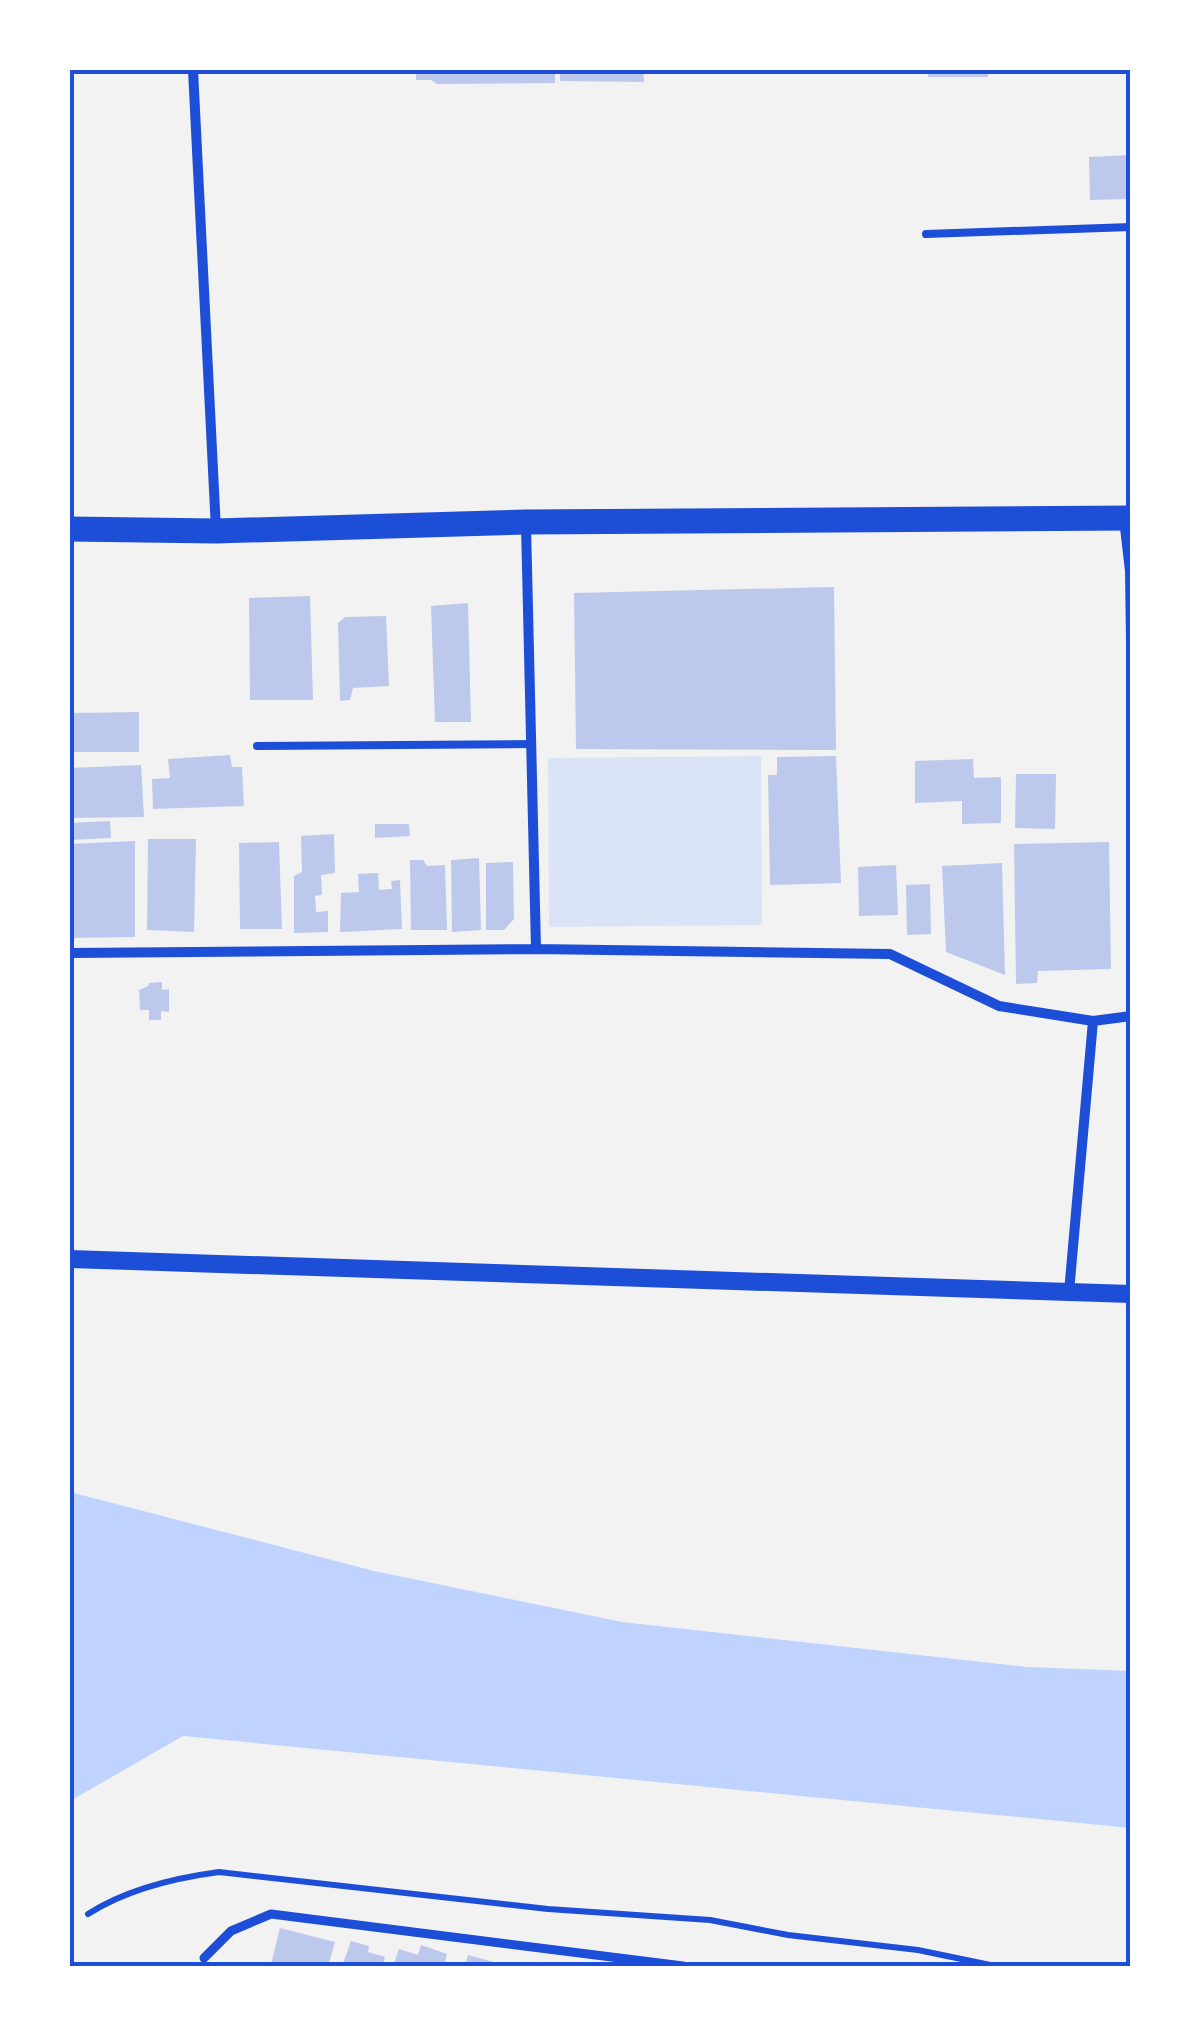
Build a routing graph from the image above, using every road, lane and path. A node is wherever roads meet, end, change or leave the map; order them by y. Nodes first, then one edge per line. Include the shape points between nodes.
1 (193, 70) edge
2 (1131, 227) edge
3 (926, 234) dead end
4 (1128, 518) edge
5 (526, 522) junction
6 (70, 529) edge
7 (216, 531) junction
8 (1131, 641) edge
9 (532, 744) junction
10 (258, 746) dead end
11 (536, 949) junction
12 (70, 952) edge
13 (1131, 1016) edge
14 (1093, 1021) junction
15 (70, 1260) edge
16 (1069, 1292) junction
17 (1131, 1294) edge
18 (88, 1914) dead end
19 (204, 1958) dead end
20 (683, 1966) edge
21 (995, 1966) edge

1 - 7 street
2 - 3 lane
4 - 5 main road
4 - 8 street
5 - 7 main road
5 - 9 street
6 - 7 main road
9 - 10 lane
9 - 11 street
11 - 12 street
11 - 14 street via 890,954 998,1006
13 - 14 street
14 - 16 street
15 - 16 street
16 - 17 street
18 - 21 path via 174,1878 219,1872 710,1920
19 - 20 street via 230,1931 271,1914

